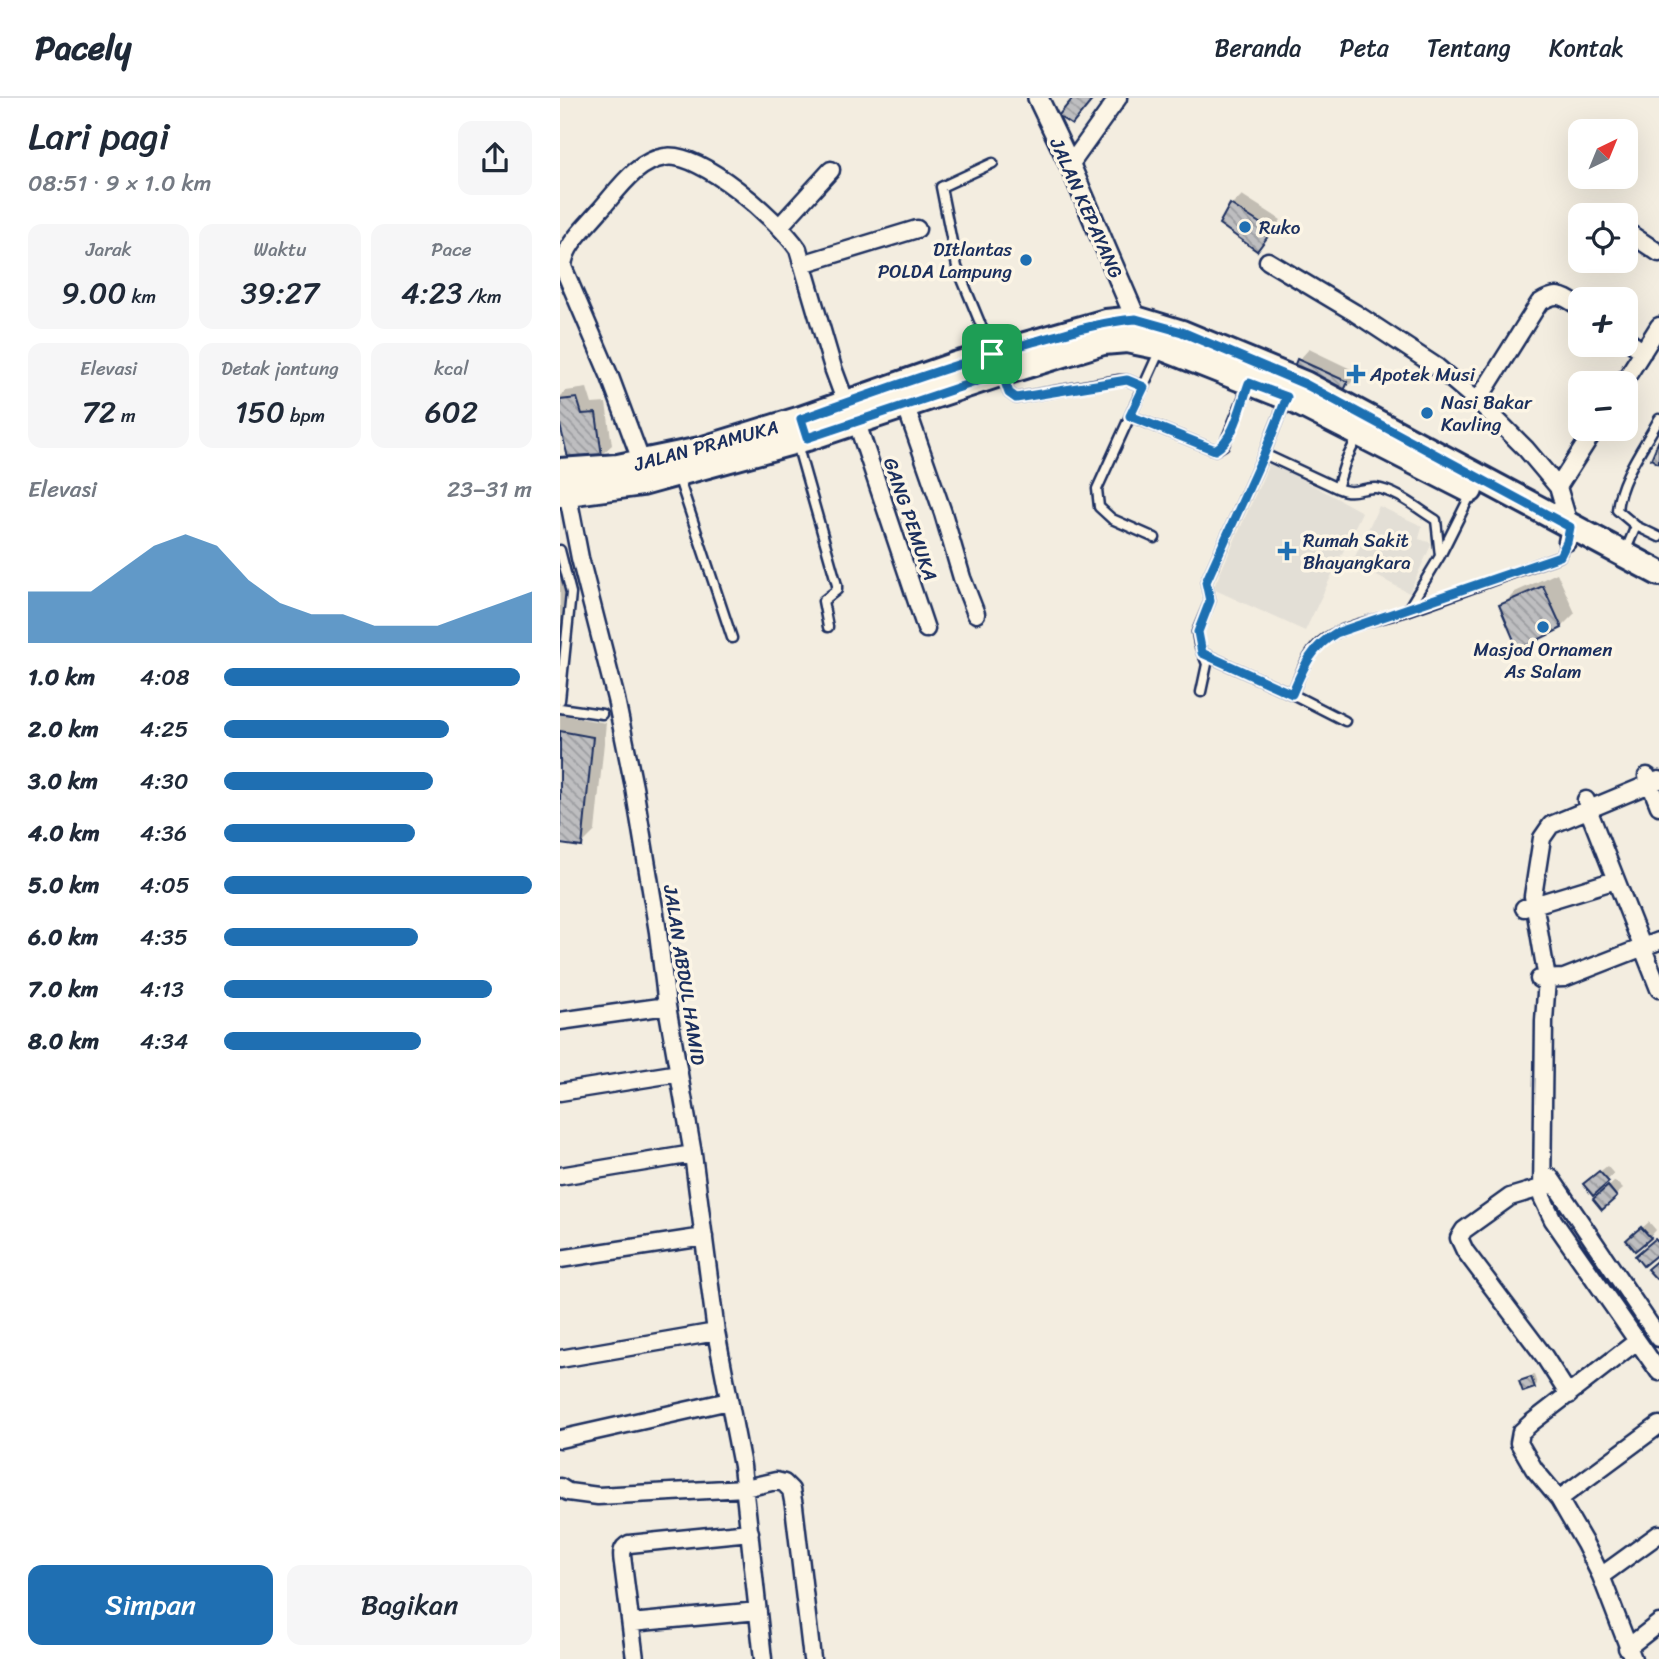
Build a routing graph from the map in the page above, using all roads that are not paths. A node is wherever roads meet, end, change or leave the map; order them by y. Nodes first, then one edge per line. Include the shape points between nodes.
1 (1038, 98) edge
2 (1118, 98) edge
3 (993, 163) dead end
4 (1070, 165) junction
5 (831, 170) dead end
6 (779, 227) junction
7 (917, 229) dead end
8 (1638, 239) edge
9 (1659, 253) edge
10 (1268, 261) dead end
11 (802, 264) junction
12 (1568, 300) edge
13 (1136, 319) junction
14 (1659, 326) edge
15 (1161, 347) junction
16 (1638, 348) edge
17 (1643, 352) junction
18 (997, 363) junction
19 (1631, 371) edge
20 (1249, 383) junction
21 (1144, 387) junction
22 (1287, 397) junction
23 (1478, 402) junction
24 (905, 404) junction
25 (851, 413) junction
26 (1130, 416) junction
27 (1659, 419) edge
28 (1363, 425) junction
29 (801, 433) junction
30 (1587, 441) edge
31 (1264, 454) junction
32 (642, 463) junction
33 (677, 473) junction
34 (563, 483) edge
35 (1558, 487) junction
36 (1337, 488) junction
37 (1472, 491) junction
38 (1636, 526) junction
39 (1568, 534) junction
40 (1659, 537) edge
41 (1155, 538) dead end
42 (560, 550) edge
43 (1625, 555) junction
44 (1440, 556) junction
45 (1659, 573) edge
46 (1659, 589) edge
47 (1408, 610) junction
48 (976, 614) dead end
49 (828, 627) dead end
50 (926, 629) dead end
51 (732, 638) dead end
52 (1202, 653) junction
53 (1201, 692) dead end
54 (1292, 694) junction
55 (560, 701) edge
56 (560, 708) edge
57 (602, 714) dead end
58 (1345, 721) dead end
59 (1654, 777) edge
60 (1587, 804) junction
61 (1659, 806) edge
62 (1616, 880) junction
63 (1529, 907) junction
64 (1659, 941) edge
65 (1643, 948) junction
66 (1543, 984) junction
67 (1659, 989) edge
68 (667, 1006) junction
69 (560, 1021) edge
70 (679, 1073) junction
71 (560, 1092) edge
72 (693, 1154) junction
73 (560, 1176) edge
74 (1548, 1186) junction
75 (704, 1237) junction
76 (560, 1259) edge
77 (716, 1332) junction
78 (1659, 1338) edge
79 (1637, 1341) junction
80 (560, 1359) edge
81 (1659, 1372) edge
82 (1569, 1395) junction
83 (729, 1401) junction
84 (1659, 1424) edge
85 (560, 1439) edge
86 (560, 1487) edge
87 (745, 1488) junction
88 (1559, 1499) junction
89 (750, 1532) junction
90 (1659, 1534) edge
91 (1601, 1576) junction
92 (758, 1611) junction
93 (631, 1623) junction
94 (1659, 1623) edge
95 (1630, 1653) edge
96 (635, 1659) edge
97 (763, 1659) edge
98 (812, 1659) edge

1 - 4 street, JALAN KEPAYANG
2 - 4 street
3 - 18 lane via 941,187 957,267
4 - 13 street, JALAN KEPAYANG
5 - 6 street
6 - 11 street, GANG PEMUKA via 798,249
6 - 32 street, GANG PEMUKA via 716,173 685,157 666,156 634,172 566,252 563,267
7 - 11 street
8 - 9 street
10 - 23 street via 1437,367
11 - 25 street, GANG PEMUKA
12 - 23 street via 1560,295 1539,303
13 - 18 main road, JALAN PRAMUKA via 1106,322
13 - 28 main road, JALAN PRAMUKA via 1182,332 1305,384
14 - 17 street
15 - 18 main road, JALAN PRAMUKA via 1127,340 1103,342
15 - 20 main road, JALAN PRAMUKA
15 - 21 lane
16 - 17 street
17 - 19 street
18 - 21 lane via 1009,393 1016,398 1119,380
18 - 24 main road, JALAN PRAMUKA
18 - 25 main road, JALAN PRAMUKA
20 - 22 main road, JALAN PRAMUKA
20 - 26 lane via 1229,436 1215,450
21 - 26 lane
22 - 28 main road, JALAN PRAMUKA
22 - 31 lane
23 - 35 street
24 - 25 main road, JALAN PRAMUKA
24 - 48 street
25 - 29 main road, JALAN PRAMUKA
25 - 50 street, GANG PEMUKA
26 - 41 lane via 1097,489 1097,501 1112,519
27 - 38 lane via 1618,500 1616,510
28 - 36 lane
28 - 37 main road, JALAN PRAMUKA
28 - 39 main road, JALAN PRAMUKA
29 - 32 main road, JALAN PRAMUKA
29 - 33 main road, JALAN PRAMUKA
29 - 49 lane via 837,590 822,601
30 - 35 street
31 - 36 lane
31 - 52 lane via 1206,582 1210,601 1198,632
32 - 34 main road, JALAN PRAMUKA
33 - 34 main road, JALAN PRAMUKA via 633,485
33 - 51 lane
34 - 68 street, JALAN ABDUL HAMID via 634,787
35 - 39 street
36 - 44 lane via 1351,493 1374,488 1392,493 1436,520
37 - 39 main road, JALAN PRAMUKA
37 - 44 lane
38 - 40 lane
38 - 43 lane
39 - 43 main road, JALAN PRAMUKA
39 - 46 main road, JALAN PRAMUKA
39 - 47 lane via 1560,556
42 - 55 lane via 572,593
43 - 45 main road, JALAN PRAMUKA
44 - 47 lane
47 - 54 lane via 1322,640
52 - 53 lane via 1207,672
52 - 54 lane
54 - 58 lane
56 - 57 lane
59 - 60 street
59 - 61 street
60 - 62 street
60 - 63 street via 1554,811 1538,828 1528,863
62 - 63 street
62 - 65 street
63 - 66 street
64 - 65 street
65 - 66 street
65 - 67 street
66 - 74 street
68 - 69 street
68 - 70 street, JALAN ABDUL HAMID
70 - 71 street
70 - 72 street, JALAN ABDUL HAMID
72 - 73 street
72 - 75 street, JALAN ABDUL HAMID
74 - 78 street
74 - 79 street via 1542,1198 1553,1220
74 - 82 street via 1510,1197 1459,1238
75 - 76 street
75 - 77 street, JALAN ABDUL HAMID
77 - 80 street
77 - 83 street, JALAN ABDUL HAMID
79 - 81 street
79 - 82 street
82 - 88 street via 1521,1432 1519,1443
83 - 85 street
83 - 87 street, JALAN ABDUL HAMID
84 - 88 street
86 - 87 street via 598,1496
87 - 89 street, JALAN ABDUL HAMID
87 - 98 street via 776,1481 791,1490
88 - 91 street
89 - 92 street, JALAN ABDUL HAMID
89 - 93 street via 625,1546
90 - 91 street
91 - 95 street
92 - 93 street
92 - 97 street, JALAN ABDUL HAMID
93 - 96 street
94 - 95 street

